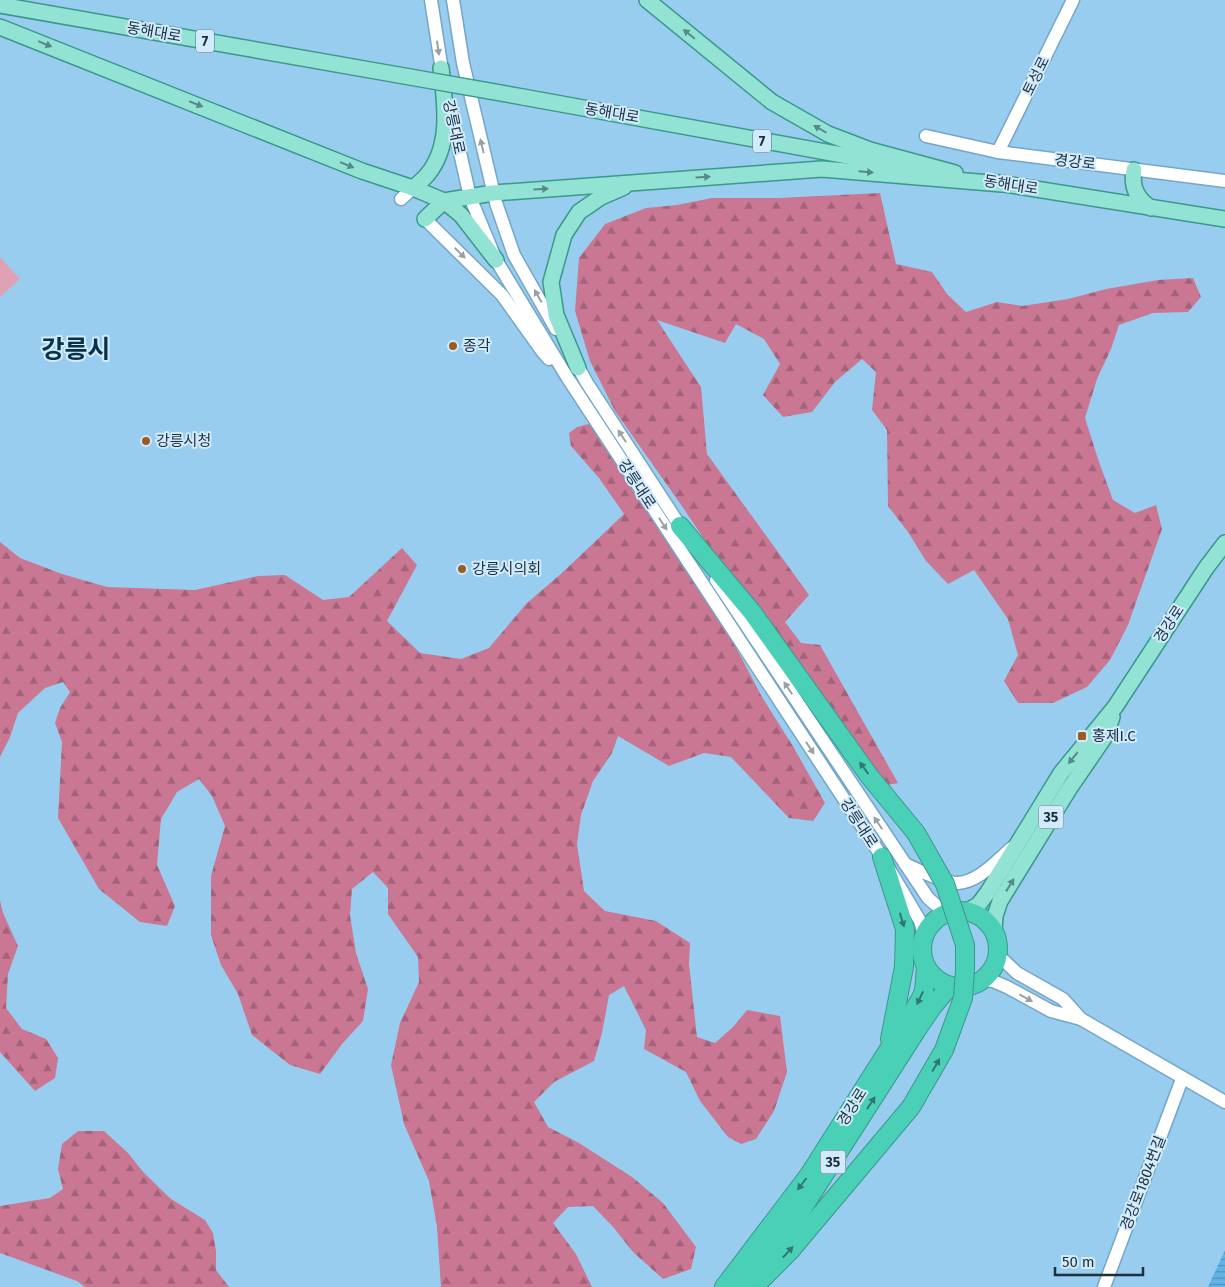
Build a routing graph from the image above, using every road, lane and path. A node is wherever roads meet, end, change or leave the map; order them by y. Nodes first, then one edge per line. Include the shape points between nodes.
1 (431, 0) edge
2 (453, 0) edge
3 (647, 0) edge
4 (1074, 0) edge
5 (0, 5) edge
6 (0, 27) edge
7 (441, 68) junction
8 (926, 136) dead end
9 (998, 152) junction
10 (1134, 170) junction
11 (983, 181) junction
12 (1225, 181) edge
13 (637, 182) junction
14 (1002, 184) junction
15 (413, 188) junction
16 (493, 193) junction
17 (470, 197) junction
18 (400, 199) dead end
19 (444, 201) junction
20 (1151, 208) junction
21 (425, 219) joint
22 (1225, 219) edge
23 (496, 260) junction
24 (573, 372) junction
25 (680, 526) junction
26 (1225, 544) edge
27 (1115, 707) junction
28 (1019, 841) junction
29 (882, 857) junction
30 (906, 864) junction
31 (968, 911) junction
32 (945, 914) junction
33 (994, 930) junction
34 (924, 934) junction
35 (998, 955) junction
36 (926, 967) junction
37 (981, 980) junction
38 (950, 986) junction
39 (1081, 1019) junction
40 (888, 1050) junction
41 (1186, 1080) junction
42 (1225, 1102) edge
43 (724, 1287) edge
44 (743, 1287) edge
45 (754, 1287) edge
46 (1104, 1287) edge

1 -> 7 street, 강릉대로
16 -> 2 street, 강릉대로 via 463,63
11 -> 3 main road via 870,150 828,134 772,102
4 - 9 street, 토성로
5 - 11 main road, 동해대로 / 7, bridge
6 -> 15 main road via 362,171
7 - 15 main road via 446,109 442,141 428,174
7 - 17 street, 강릉대로
8 - 9 street, 경강로
9 - 10 street, 경강로
10 - 12 street, 경강로
10 - 20 main road via 1134,191
11 - 14 main road, 동해대로 / 7
13 -> 14 main road via 822,169
16 -> 13 main road
13 - 24 main road via 601,197 579,212 564,235 551,282 556,315
14 - 20 main road, 동해대로 / 7
15 - 18 street
15 - 19 main road
16 - 17 main road
24 -> 16 street, 강릉대로 via 514,255
17 - 19 main road
17 - 23 street, 강릉대로
19 - 21 main road
19 - 23 main road via 461,215
20 - 22 main road, 동해대로 / 7
21 -> 24 street via 502,294 542,351
23 - 24 street, 강릉대로
25 -> 24 street, 강릉대로
24 -> 29 street, 강릉대로
30 -> 25 street, 강릉대로
45 -> 25 highway, bridge via 790,1251 911,1107 944,1050 963,998 965,945 945,884 916,834 870,776 752,612
26 - 27 main road, 경강로 / 35
27 -> 28 main road, 경강로 / 35 via 1061,773
33 -> 27 main road, 경강로 / 35 via 1000,901 1106,735
28 - 30 street via 978,876 957,883
28 - 31 main road, 경강로 / 35 via 988,892 979,904
29 - 34 street, 강릉대로 via 920,921
29 -> 40 highway via 905,929 904,967
30 - 32 street, 강릉대로 via 928,898
31 - 32 highway
31 - 33 highway via 986,920
32 - 34 highway via 930,923
33 - 35 highway, 35
34 - 36 highway via 921,947
35 - 37 highway via 994,966
35 - 39 street via 1017,973 1063,999
36 - 38 highway via 938,981
36 -> 40 highway, 경강로 via 920,1000
37 - 38 highway via 963,987
37 -> 39 street via 1007,987 1051,1011
44 -> 38 highway, 경강로 / 35 via 795,1220 916,1031
39 - 41 street
40 -> 43 highway, 경강로 via 809,1175
41 - 42 street
41 - 46 street, 경강로1804번길

